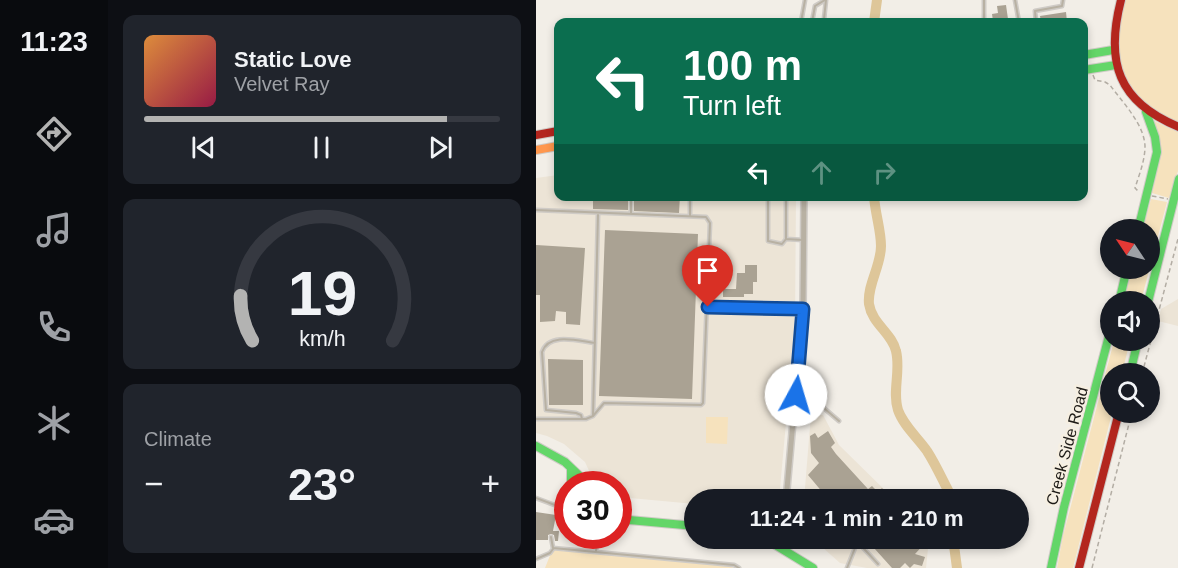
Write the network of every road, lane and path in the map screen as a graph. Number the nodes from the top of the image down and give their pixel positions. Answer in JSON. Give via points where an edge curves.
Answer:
{"nodes":[{"id":1,"x":805,"y":0,"type":"edge"},
{"id":2,"x":825,"y":0,"type":"edge"},
{"id":3,"x":984,"y":0,"type":"edge"},
{"id":4,"x":1015,"y":0,"type":"edge"},
{"id":5,"x":1063,"y":0,"type":"edge"},
{"id":6,"x":1121,"y":0,"type":"edge"},
{"id":7,"x":802,"y":18,"type":"edge"},
{"id":8,"x":813,"y":18,"type":"edge"},
{"id":9,"x":824,"y":18,"type":"edge"},
{"id":10,"x":984,"y":18,"type":"edge"},
{"id":11,"x":1018,"y":18,"type":"edge"},
{"id":12,"x":1035,"y":18,"type":"edge"},
{"id":13,"x":1113,"y":50,"type":"junction"},
{"id":14,"x":1088,"y":54,"type":"edge"},
{"id":15,"x":1116,"y":65,"type":"junction"},
{"id":16,"x":1088,"y":69,"type":"edge"},
{"id":17,"x":1145,"y":110,"type":"junction"},
{"id":18,"x":1178,"y":127,"type":"edge"},
{"id":19,"x":554,"y":132,"type":"edge"},
{"id":20,"x":536,"y":135,"type":"edge"},
{"id":21,"x":554,"y":147,"type":"edge"},
{"id":22,"x":536,"y":150,"type":"edge"},
{"id":23,"x":1178,"y":179,"type":"edge"},
{"id":24,"x":1147,"y":195,"type":"junction"},
{"id":25,"x":1174,"y":200,"type":"junction"},
{"id":26,"x":631,"y":201,"type":"edge"},
{"id":27,"x":690,"y":201,"type":"edge"},
{"id":28,"x":768,"y":201,"type":"edge"},
{"id":29,"x":786,"y":201,"type":"edge"},
{"id":30,"x":804,"y":201,"type":"edge"},
{"id":31,"x":536,"y":210,"type":"edge"},
{"id":32,"x":630,"y":213,"type":"junction"},
{"id":33,"x":598,"y":214,"type":"junction"},
{"id":34,"x":690,"y":216,"type":"junction"},
{"id":35,"x":1141,"y":219,"type":"edge"},
{"id":36,"x":1178,"y":235,"type":"edge"},
{"id":37,"x":786,"y":239,"type":"junction"},
{"id":38,"x":803,"y":240,"type":"junction"},
{"id":39,"x":1151,"y":291,"type":"edge"},
{"id":40,"x":708,"y":307,"type":"junction"},
{"id":41,"x":803,"y":309,"type":"junction"},
{"id":42,"x":595,"y":343,"type":"junction"},
{"id":43,"x":1105,"y":351,"type":"edge"},
{"id":44,"x":1145,"y":363,"type":"edge"},
{"id":45,"x":796,"y":395,"type":"junction"},
{"id":46,"x":593,"y":416,"type":"junction"},
{"id":47,"x":536,"y":419,"type":"edge"},
{"id":48,"x":582,"y":419,"type":"junction"},
{"id":49,"x":839,"y":421,"type":"dead end"},
{"id":50,"x":1117,"y":423,"type":"edge"},
{"id":51,"x":1129,"y":423,"type":"edge"},
{"id":52,"x":536,"y":446,"type":"edge"},
{"id":53,"x":571,"y":468,"type":"joint"},
{"id":54,"x":575,"y":471,"type":"edge"},
{"id":55,"x":787,"y":489,"type":"edge"},
{"id":56,"x":536,"y":498,"type":"edge"},
{"id":57,"x":554,"y":505,"type":"edge"},
{"id":58,"x":632,"y":520,"type":"edge"},
{"id":59,"x":684,"y":525,"type":"edge"},
{"id":60,"x":551,"y":537,"type":"dead end"},
{"id":61,"x":553,"y":548,"type":"junction"},
{"id":62,"x":596,"y":549,"type":"edge"},
{"id":63,"x":782,"y":549,"type":"edge"},
{"id":64,"x":855,"y":549,"type":"edge"},
{"id":65,"x":864,"y":549,"type":"edge"},
{"id":66,"x":595,"y":552,"type":"junction"},
{"id":67,"x":536,"y":559,"type":"edge"},
{"id":68,"x":878,"y":564,"type":"dead end"},
{"id":69,"x":1080,"y":567,"type":"edge"},
{"id":70,"x":738,"y":568,"type":"edge"},
{"id":71,"x":813,"y":568,"type":"edge"},
{"id":72,"x":847,"y":568,"type":"edge"},
{"id":73,"x":1051,"y":568,"type":"edge"},
{"id":74,"x":1092,"y":568,"type":"edge"}],
"edges":[{"from":1,"to":7,"type":"lane"},
{"from":2,"to":8,"type":"lane","via":[[816,4]]},
{"from":2,"to":9,"type":"lane"},
{"from":3,"to":10,"type":"lane"},
{"from":4,"to":11,"type":"lane"},
{"from":5,"to":12,"type":"lane","via":[[1060,7],[1037,9]]},
{"from":6,"to":13,"type":"main road","via":[[1115,17]]},
{"from":13,"to":14,"type":"main road"},
{"from":13,"to":15,"type":"main road"},
{"from":15,"to":16,"type":"main road"},
{"from":15,"to":17,"type":"main road","via":[[1128,90]]},
{"from":16,"to":24,"type":"path","via":[[1094,79],[1110,85],[1138,123],[1145,147],[1135,188]]},
{"from":17,"to":18,"type":"main road"},
{"from":17,"to":24,"type":"main road","via":[[1157,152]]},
{"from":19,"to":20,"type":"main road"},
{"from":21,"to":22,"type":"main road"},
{"from":23,"to":25,"type":"main road"},
{"from":24,"to":25,"type":"path"},
{"from":24,"to":35,"type":"main road"},
{"from":25,"to":39,"type":"main road"},
{"from":26,"to":32,"type":"lane"},
{"from":27,"to":34,"type":"lane"},
{"from":28,"to":37,"type":"lane","via":[[768,241],[782,244]]},
{"from":29,"to":37,"type":"lane"},
{"from":30,"to":38,"type":"street"},
{"from":31,"to":33,"type":"lane"},
{"from":32,"to":33,"type":"lane"},
{"from":32,"to":34,"type":"lane"},
{"from":33,"to":42,"type":"lane"},
{"from":34,"to":40,"type":"lane","via":[[706,217],[710,223]]},
{"from":36,"to":44,"type":"path"},
{"from":37,"to":38,"type":"lane"},
{"from":38,"to":41,"type":"street"},
{"from":40,"to":41,"type":"lane"},
{"from":40,"to":46,"type":"lane","via":[[703,404],[604,403]]},
{"from":41,"to":45,"type":"street"},
{"from":42,"to":46,"type":"lane"},
{"from":42,"to":48,"type":"lane","via":[[554,339],[542,352],[546,410],[576,412]]},
{"from":43,"to":73,"type":"main road","name":"Creek Side Road"},
{"from":45,"to":49,"type":"lane","via":[[811,397]]},
{"from":45,"to":55,"type":"street"},
{"from":46,"to":48,"type":"lane"},
{"from":47,"to":48,"type":"lane"},
{"from":50,"to":69,"type":"main road"},
{"from":51,"to":74,"type":"path"},
{"from":52,"to":53,"type":"main road","via":[[554,453]]},
{"from":53,"to":54,"type":"main road"},
{"from":56,"to":57,"type":"lane"},
{"from":58,"to":59,"type":"main road"},
{"from":60,"to":61,"type":"lane"},
{"from":61,"to":66,"type":"lane"},
{"from":61,"to":67,"type":"lane"},
{"from":62,"to":66,"type":"lane"},
{"from":63,"to":71,"type":"main road"},
{"from":64,"to":72,"type":"lane"},
{"from":65,"to":68,"type":"lane"},
{"from":66,"to":70,"type":"lane"}]}
